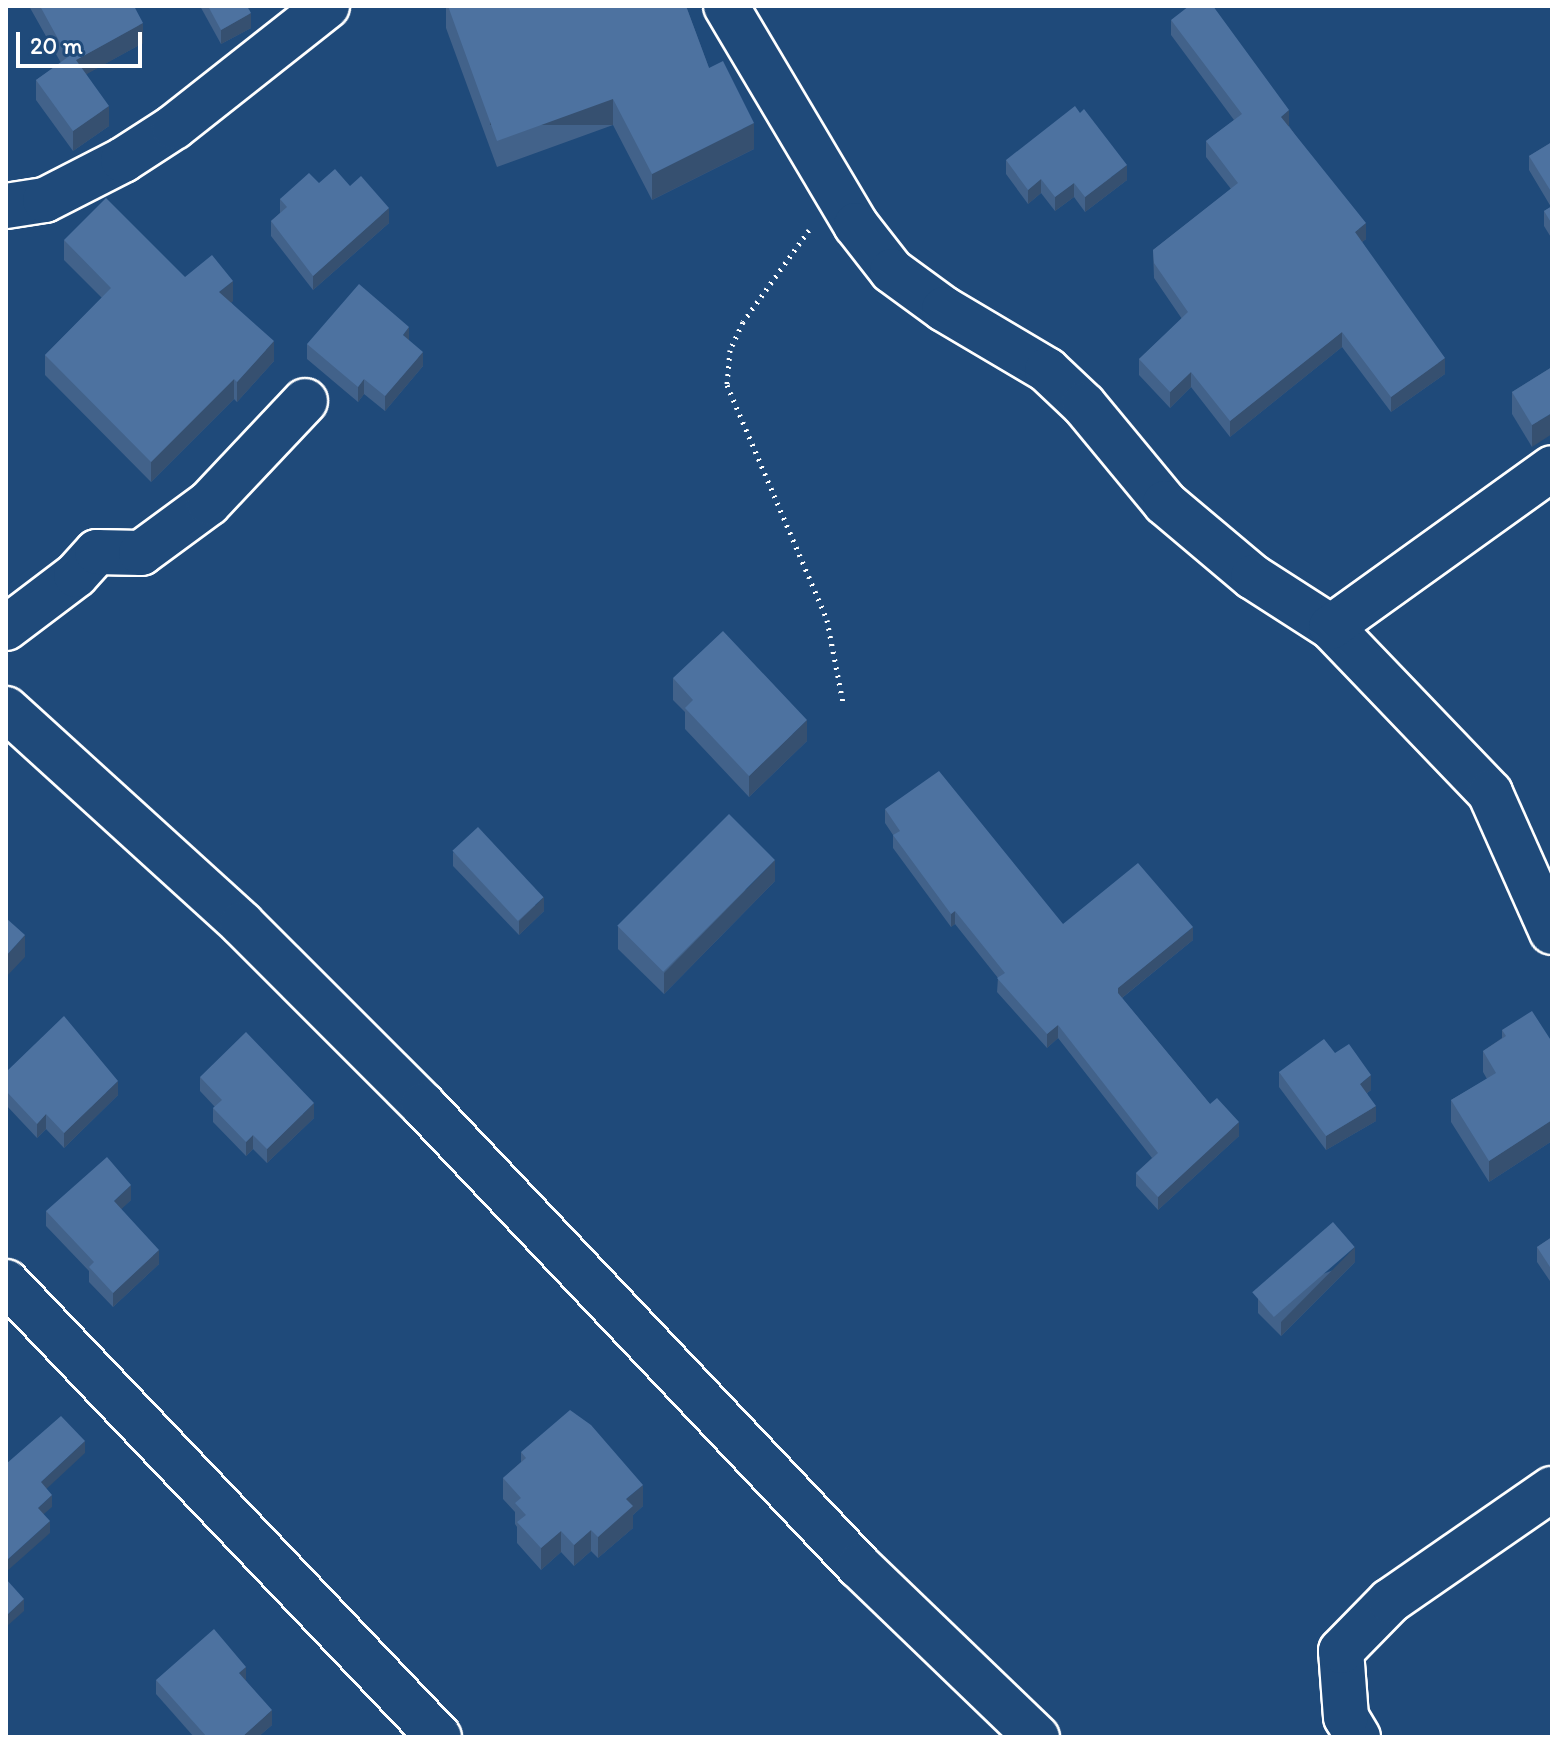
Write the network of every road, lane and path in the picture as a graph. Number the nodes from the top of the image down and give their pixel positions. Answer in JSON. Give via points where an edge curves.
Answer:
{"nodes":[{"id":1,"x":327,"y":6,"type":"edge"},
{"id":2,"x":726,"y":6,"type":"edge"},
{"id":3,"x":839,"y":193,"type":"junction"},
{"id":4,"x":6,"y":206,"type":"edge"},
{"id":5,"x":305,"y":401,"type":"dead end"},
{"id":6,"x":1552,"y":468,"type":"edge"},
{"id":7,"x":1331,"y":627,"type":"junction"},
{"id":8,"x":6,"y":628,"type":"edge"},
{"id":9,"x":843,"y":702,"type":"dead end"},
{"id":10,"x":6,"y":709,"type":"edge"},
{"id":11,"x":1552,"y":932,"type":"edge"},
{"id":12,"x":6,"y":1282,"type":"edge"},
{"id":13,"x":1552,"y":1489,"type":"edge"},
{"id":14,"x":439,"y":1737,"type":"edge"},
{"id":15,"x":1037,"y":1737,"type":"edge"},
{"id":16,"x":1358,"y":1737,"type":"edge"}],
"edges":[{"from":1,"to":4,"type":"street","via":[[174,127],[123,160],[45,200]]},
{"from":2,"to":3,"type":"street"},
{"from":3,"to":7,"type":"street","via":[[866,240],[898,277],[1047,370],[1084,405],[1165,503],[1253,577]]},
{"from":3,"to":9,"type":"path","via":[[743,322],[730,350],[727,385],[827,620]]},
{"from":5,"to":8,"type":"street","via":[[209,503],[141,553],[97,552],[76,575]]},
{"from":6,"to":7,"type":"street"},
{"from":7,"to":11,"type":"street","via":[[1490,793]]},
{"from":10,"to":15,"type":"street","via":[[242,924],[423,1105],[859,1566]]},
{"from":12,"to":14,"type":"street"},
{"from":13,"to":16,"type":"street","via":[[1390,1601],[1341,1651],[1346,1717]]}]}
